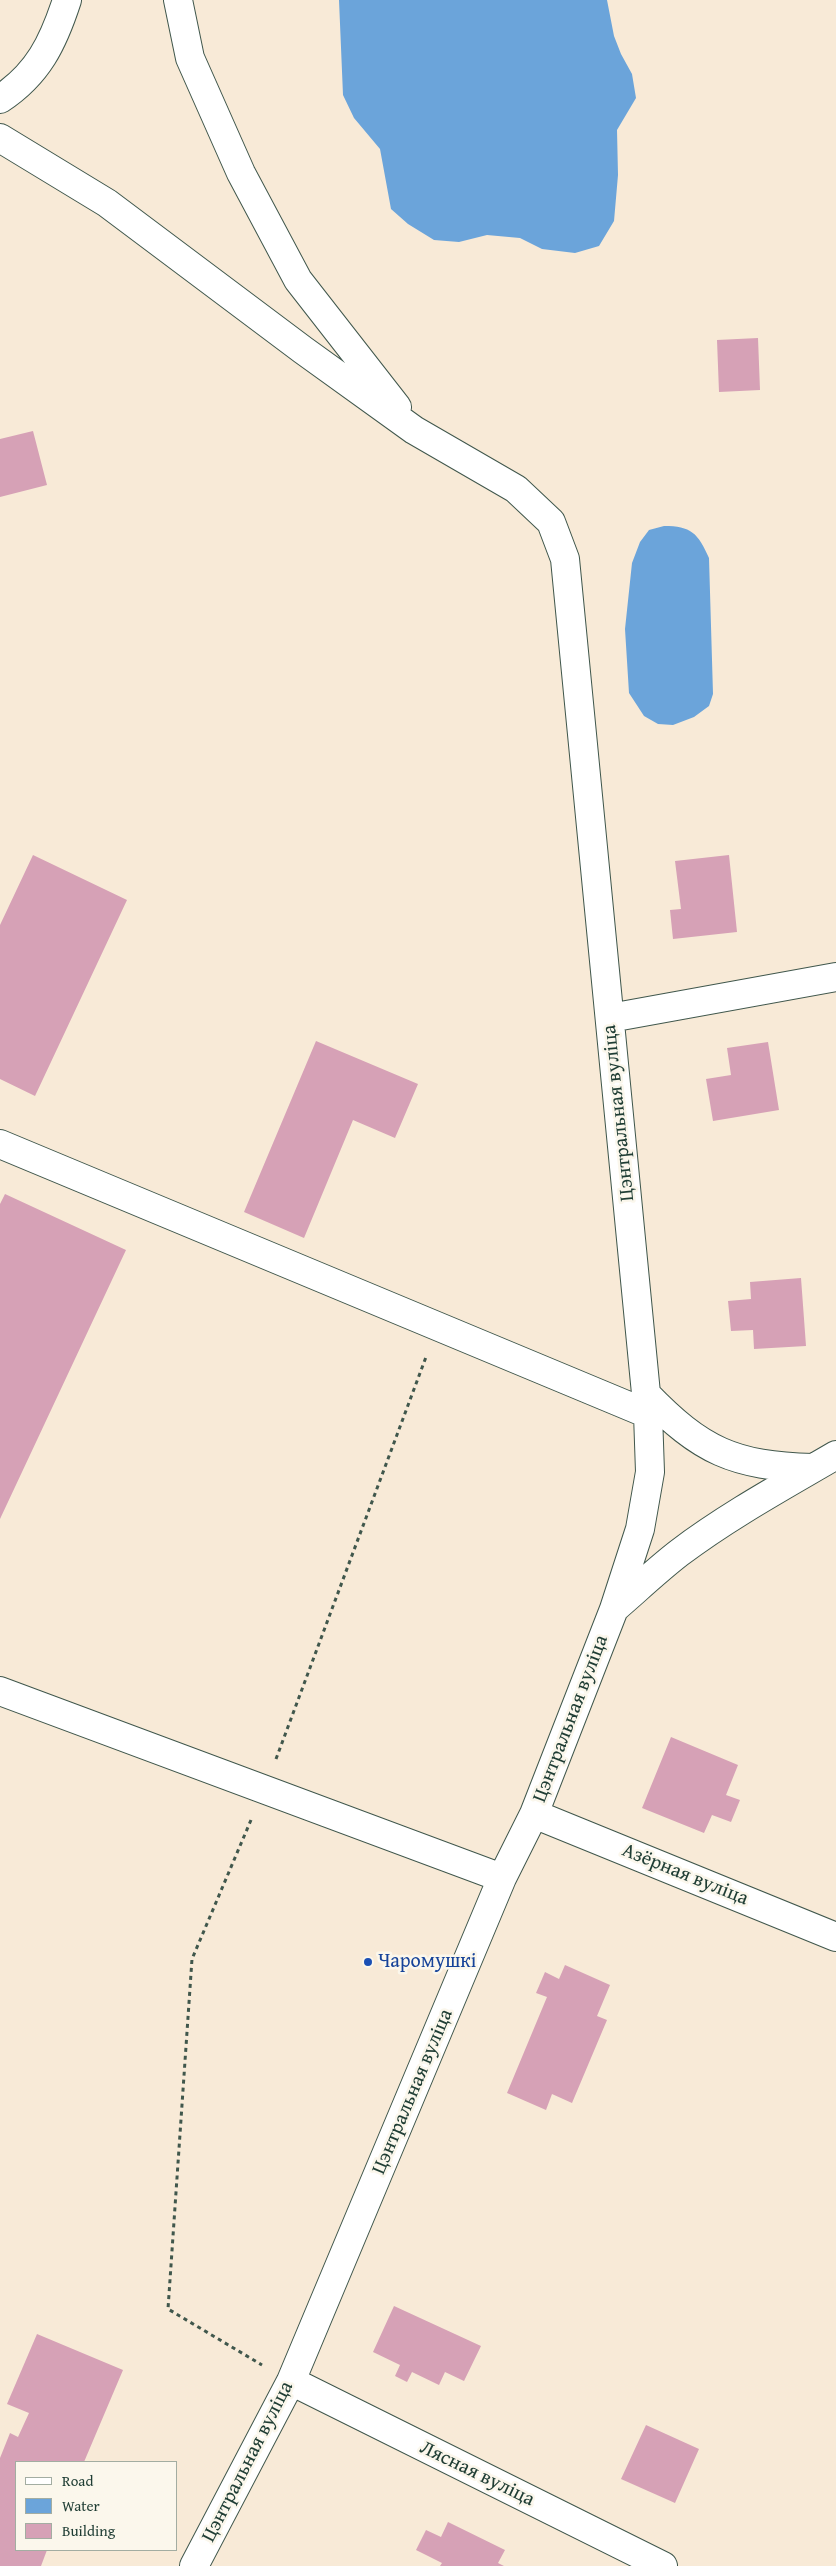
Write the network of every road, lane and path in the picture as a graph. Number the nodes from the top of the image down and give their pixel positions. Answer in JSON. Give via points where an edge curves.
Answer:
{"nodes":[{"id":1,"x":67,"y":0,"type":"edge"},
{"id":2,"x":178,"y":0,"type":"edge"},
{"id":3,"x":0,"y":99,"type":"edge"},
{"id":4,"x":0,"y":138,"type":"edge"},
{"id":5,"x":414,"y":430,"type":"junction"},
{"id":6,"x":836,"y":977,"type":"edge"},
{"id":7,"x":610,"y":1018,"type":"junction"},
{"id":8,"x":0,"y":1144,"type":"edge"},
{"id":9,"x":437,"y":1326,"type":"junction"},
{"id":10,"x":647,"y":1404,"type":"junction"},
{"id":11,"x":824,"y":1462,"type":"edge"},
{"id":12,"x":614,"y":1610,"type":"junction"},
{"id":13,"x":0,"y":1691,"type":"edge"},
{"id":14,"x":265,"y":1788,"type":"junction"},
{"id":15,"x":534,"y":1814,"type":"junction"},
{"id":16,"x":502,"y":1878,"type":"junction"},
{"id":17,"x":836,"y":1937,"type":"edge"},
{"id":18,"x":291,"y":2381,"type":"junction"},
{"id":19,"x":194,"y":2566,"type":"edge"},
{"id":20,"x":663,"y":2566,"type":"edge"}],
"edges":[{"from":1,"to":3,"type":"street","via":[[44,55],[20,86]]},
{"from":2,"to":5,"type":"street","via":[[190,58],[241,173],[298,280]]},
{"from":4,"to":5,"type":"street","name":"Цэнтральная вуліца","via":[[107,203]]},
{"from":5,"to":7,"type":"street","name":"Цэнтральная вуліца","via":[[516,488],[551,522],[565,559]]},
{"from":6,"to":7,"type":"street"},
{"from":7,"to":10,"type":"street","name":"Цэнтральная вуліца"},
{"from":8,"to":9,"type":"street"},
{"from":9,"to":10,"type":"street"},
{"from":9,"to":14,"type":"path"},
{"from":10,"to":11,"type":"street","via":[[711,1448],[760,1465]]},
{"from":10,"to":12,"type":"street","name":"Цэнтральная вуліца","via":[[650,1472],[646,1508]]},
{"from":11,"to":12,"type":"street","name":"Цэнтральная вуліца","via":[[703,1535]]},
{"from":12,"to":15,"type":"street","name":"Цэнтральная вуліца"},
{"from":13,"to":14,"type":"street"},
{"from":14,"to":16,"type":"street"},
{"from":14,"to":18,"type":"path","via":[[192,1959],[168,2309]]},
{"from":15,"to":16,"type":"street","name":"Цэнтральная вуліца"},
{"from":15,"to":17,"type":"street","name":"Азёрная вуліца"},
{"from":16,"to":18,"type":"street","name":"Цэнтральная вуліца"},
{"from":18,"to":19,"type":"street","name":"Цэнтральная вуліца"},
{"from":18,"to":20,"type":"street","name":"Лясная вуліца"}]}
